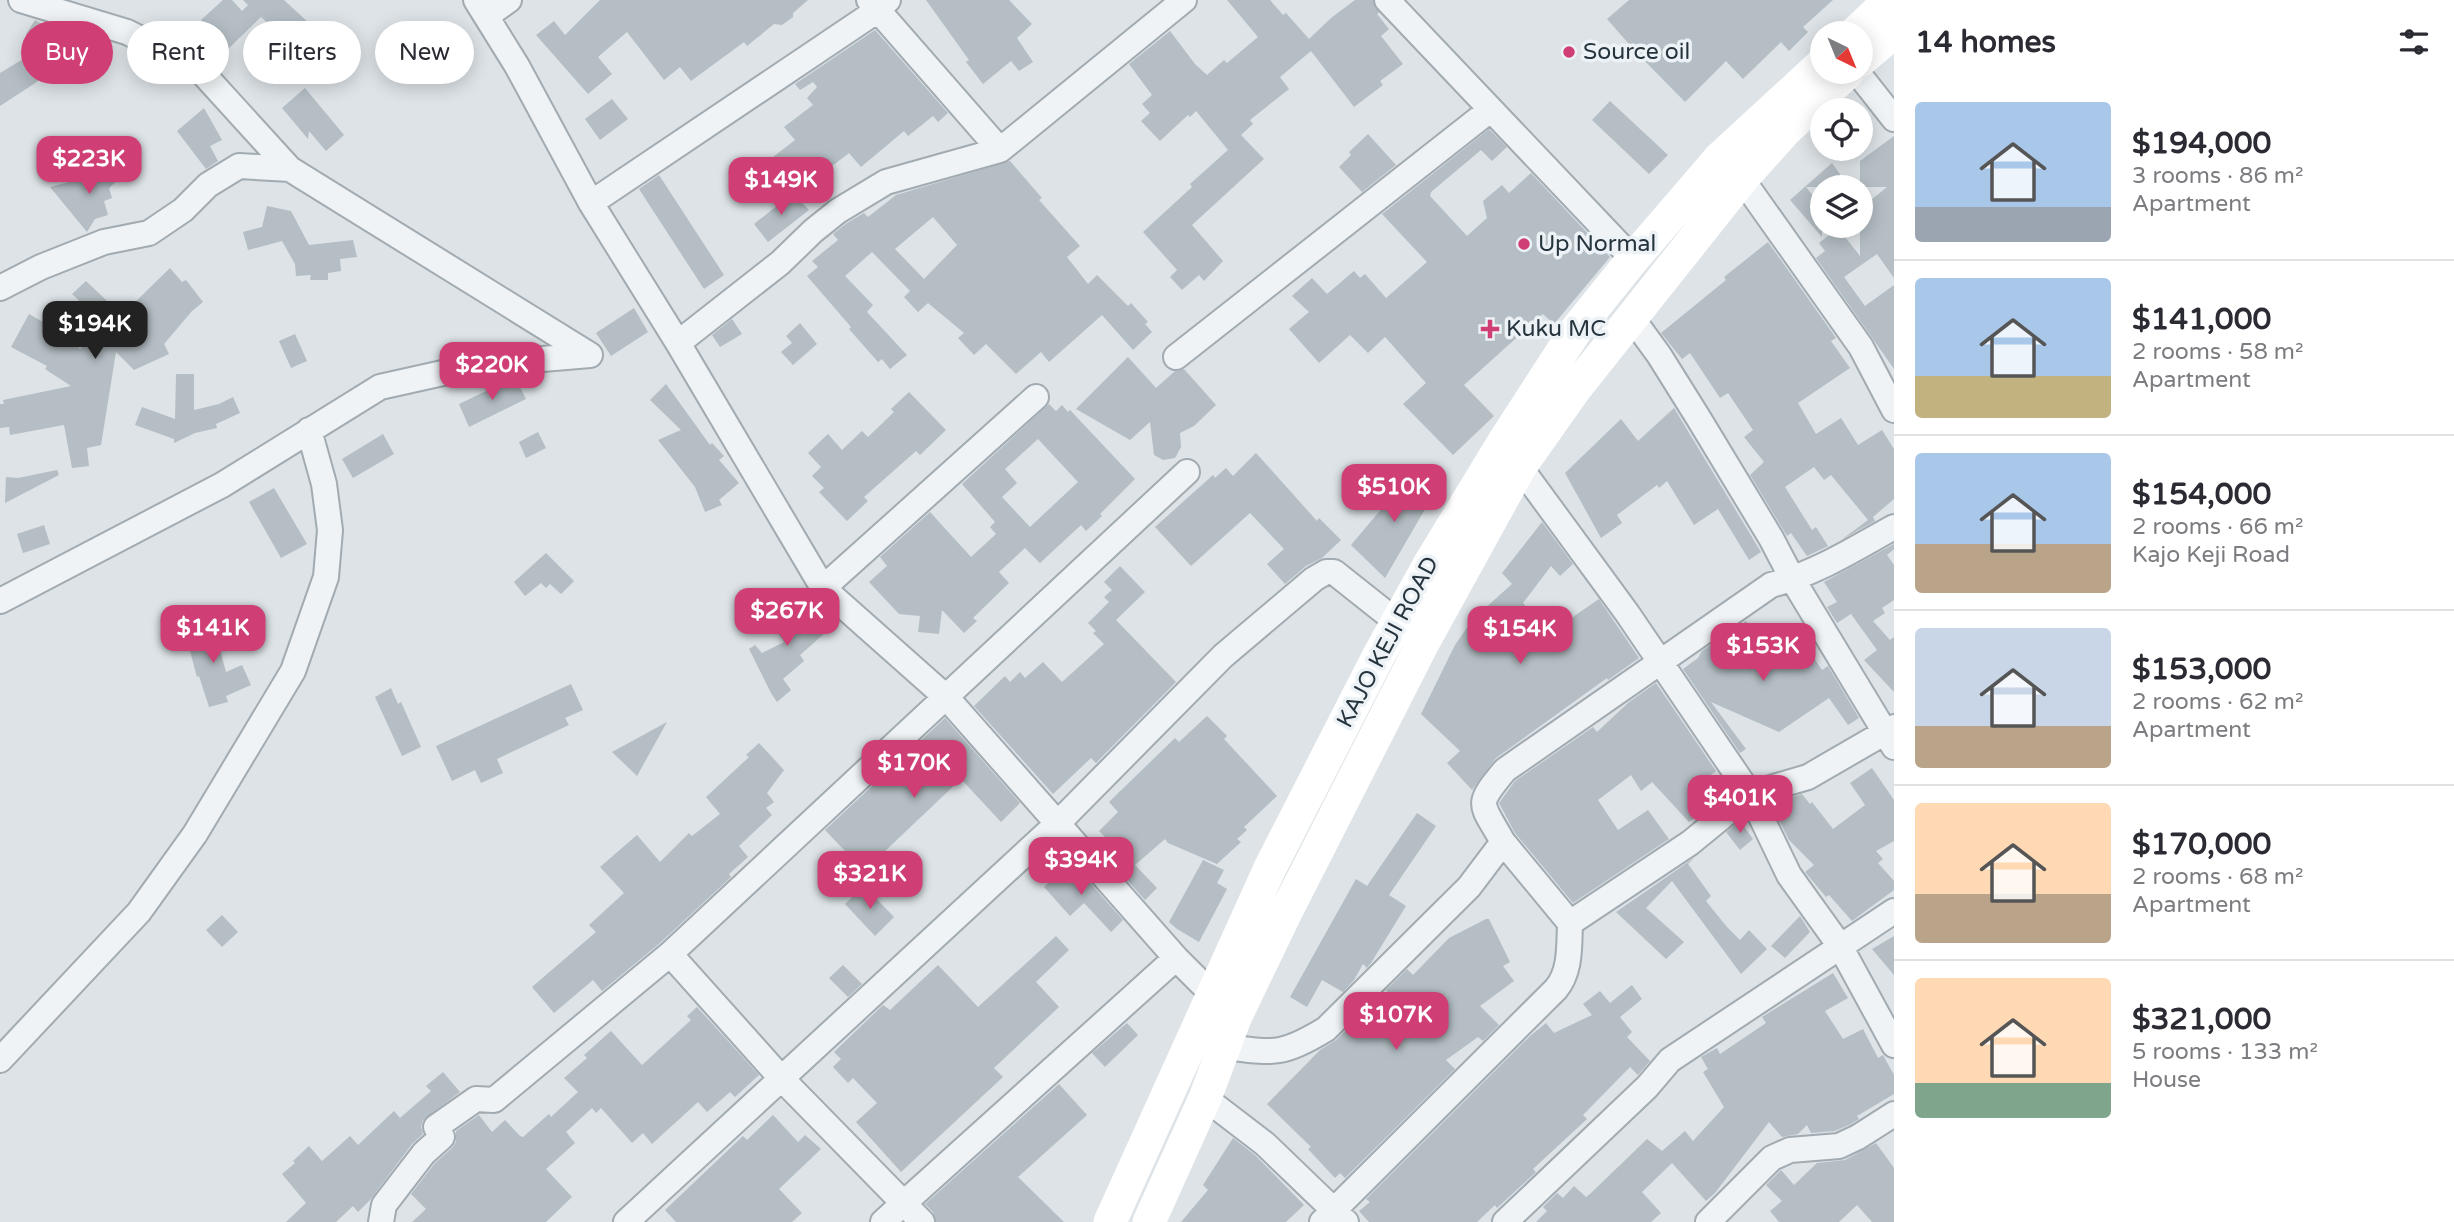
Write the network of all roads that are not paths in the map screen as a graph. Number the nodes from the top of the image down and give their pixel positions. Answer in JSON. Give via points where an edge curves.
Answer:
{"nodes":[{"id":1,"x":21,"y":0,"type":"edge"},
{"id":2,"x":509,"y":0,"type":"edge"},
{"id":3,"x":1184,"y":0,"type":"edge"},
{"id":4,"x":1387,"y":0,"type":"edge"},
{"id":5,"x":1891,"y":0,"type":"edge"},
{"id":6,"x":879,"y":3,"type":"edge"},
{"id":7,"x":482,"y":8,"type":"edge"},
{"id":8,"x":1868,"y":21,"type":"edge"},
{"id":9,"x":1894,"y":32,"type":"edge"},
{"id":10,"x":1873,"y":50,"type":"edge"},
{"id":11,"x":1810,"y":75,"type":"edge"},
{"id":12,"x":1835,"y":84,"type":"edge"},
{"id":13,"x":1866,"y":84,"type":"edge"},
{"id":14,"x":1490,"y":110,"type":"junction"},
{"id":15,"x":1894,"y":119,"type":"edge"},
{"id":16,"x":1000,"y":150,"type":"junction"},
{"id":17,"x":290,"y":169,"type":"junction"},
{"id":18,"x":1742,"y":179,"type":"junction"},
{"id":19,"x":591,"y":203,"type":"junction"},
{"id":20,"x":1633,"y":259,"type":"junction"},
{"id":21,"x":0,"y":288,"type":"edge"},
{"id":22,"x":1632,"y":318,"type":"junction"},
{"id":23,"x":678,"y":344,"type":"junction"},
{"id":24,"x":1176,"y":357,"type":"dead end"},
{"id":25,"x":1036,"y":397,"type":"dead end"},
{"id":26,"x":1894,"y":410,"type":"edge"},
{"id":27,"x":309,"y":430,"type":"junction"},
{"id":28,"x":1520,"y":467,"type":"junction"},
{"id":29,"x":1187,"y":472,"type":"dead end"},
{"id":30,"x":1894,"y":527,"type":"edge"},
{"id":31,"x":1430,"y":563,"type":"junction"},
{"id":32,"x":1793,"y":579,"type":"junction"},
{"id":33,"x":1456,"y":584,"type":"junction"},
{"id":34,"x":823,"y":588,"type":"junction"},
{"id":35,"x":0,"y":601,"type":"edge"},
{"id":36,"x":1397,"y":622,"type":"junction"},
{"id":37,"x":1661,"y":662,"type":"junction"},
{"id":38,"x":947,"y":698,"type":"junction"},
{"id":39,"x":1891,"y":735,"type":"edge"},
{"id":40,"x":1750,"y":794,"type":"junction"},
{"id":41,"x":1057,"y":824,"type":"junction"},
{"id":42,"x":1503,"y":842,"type":"junction"},
{"id":43,"x":1894,"y":911,"type":"edge"},
{"id":44,"x":1570,"y":923,"type":"junction"},
{"id":45,"x":1840,"y":946,"type":"junction"},
{"id":46,"x":670,"y":954,"type":"junction"},
{"id":47,"x":1176,"y":958,"type":"junction"},
{"id":48,"x":1213,"y":995,"type":"junction"},
{"id":49,"x":1894,"y":1045,"type":"edge"},
{"id":50,"x":1225,"y":1046,"type":"junction"},
{"id":51,"x":0,"y":1060,"type":"edge"},
{"id":52,"x":781,"y":1078,"type":"junction"},
{"id":53,"x":1205,"y":1098,"type":"junction"},
{"id":54,"x":1894,"y":1114,"type":"edge"},
{"id":55,"x":914,"y":1213,"type":"edge"},
{"id":56,"x":1334,"y":1218,"type":"edge"},
{"id":57,"x":381,"y":1222,"type":"edge"},
{"id":58,"x":626,"y":1222,"type":"edge"},
{"id":59,"x":883,"y":1222,"type":"edge"},
{"id":60,"x":1110,"y":1222,"type":"edge"},
{"id":61,"x":1149,"y":1222,"type":"edge"},
{"id":62,"x":1505,"y":1222,"type":"edge"},
{"id":63,"x":1708,"y":1222,"type":"edge"}],
"edges":[{"from":1,"to":17,"type":"street","via":[[127,32],[198,68]]},
{"from":2,"to":7,"type":"street"},
{"from":3,"to":16,"type":"street"},
{"from":4,"to":14,"type":"street"},
{"from":5,"to":8,"type":"main road"},
{"from":6,"to":16,"type":"street"},
{"from":6,"to":19,"type":"street"},
{"from":7,"to":19,"type":"street"},
{"from":9,"to":10,"type":"main road"},
{"from":11,"to":20,"type":"main road","name":"KAJO KEJI ROAD","via":[[1718,159]]},
{"from":12,"to":18,"type":"main road","name":"KAJO KEJI ROAD"},
{"from":13,"to":15,"type":"street"},
{"from":14,"to":20,"type":"street"},
{"from":14,"to":24,"type":"street"},
{"from":16,"to":23,"type":"street","via":[[886,183],[850,204]]},
{"from":17,"to":21,"type":"street","via":[[239,166],[149,233],[104,242]]},
{"from":17,"to":27,"type":"street","via":[[590,355],[483,364],[380,387]]},
{"from":18,"to":22,"type":"main road","name":"KAJO KEJI ROAD"},
{"from":18,"to":26,"type":"street","via":[[1861,347]]},
{"from":19,"to":23,"type":"street"},
{"from":20,"to":31,"type":"main road","name":"KAJO KEJI ROAD","via":[[1576,330]]},
{"from":22,"to":28,"type":"main road","name":"KAJO KEJI ROAD"},
{"from":22,"to":32,"type":"street","via":[[1699,419]]},
{"from":23,"to":34,"type":"street"},
{"from":25,"to":34,"type":"street"},
{"from":27,"to":35,"type":"street","via":[[222,485]]},
{"from":27,"to":51,"type":"street","via":[[324,484],[330,530],[326,578],[293,671],[195,834],[139,912]]},
{"from":28,"to":33,"type":"main road","name":"KAJO KEJI ROAD"},
{"from":28,"to":37,"type":"street"},
{"from":29,"to":38,"type":"street"},
{"from":30,"to":32,"type":"street"},
{"from":31,"to":33,"type":"street"},
{"from":31,"to":36,"type":"main road","name":"KAJO KEJI ROAD"},
{"from":32,"to":37,"type":"street","via":[[1771,585]]},
{"from":32,"to":39,"type":"street"},
{"from":33,"to":50,"type":"main road","name":"KAJO KEJI ROAD","via":[[1338,808]]},
{"from":34,"to":38,"type":"street"},
{"from":36,"to":41,"type":"street","via":[[1334,572],[1314,579],[1223,656]]},
{"from":36,"to":48,"type":"main road","name":"KAJO KEJI ROAD","via":[[1270,868]]},
{"from":37,"to":40,"type":"street"},
{"from":37,"to":42,"type":"street","via":[[1505,769],[1484,796],[1483,808]]},
{"from":38,"to":41,"type":"street"},
{"from":38,"to":46,"type":"street"},
{"from":39,"to":40,"type":"street","via":[[1808,777]]},
{"from":40,"to":44,"type":"street","via":[[1690,843]]},
{"from":40,"to":45,"type":"street","via":[[1789,875]]},
{"from":41,"to":47,"type":"street"},
{"from":41,"to":52,"type":"street"},
{"from":42,"to":44,"type":"street"},
{"from":42,"to":50,"type":"street","via":[[1469,887],[1326,1030],[1300,1045],[1271,1053]]},
{"from":43,"to":45,"type":"street"},
{"from":44,"to":56,"type":"street","via":[[1562,982]]},
{"from":45,"to":49,"type":"street"},
{"from":45,"to":62,"type":"street","via":[[1670,1060]]},
{"from":46,"to":52,"type":"street"},
{"from":46,"to":57,"type":"street","via":[[494,1100],[476,1099],[436,1127],[442,1137],[384,1205]]},
{"from":47,"to":48,"type":"street"},
{"from":47,"to":55,"type":"street"},
{"from":48,"to":60,"type":"main road","name":"KAJO KEJI ROAD"},
{"from":50,"to":53,"type":"main road","name":"KAJO KEJI ROAD"},
{"from":52,"to":55,"type":"street"},
{"from":52,"to":58,"type":"street"},
{"from":53,"to":56,"type":"street","via":[[1265,1144]]},
{"from":53,"to":61,"type":"main road","name":"KAJO KEJI ROAD"},
{"from":54,"to":63,"type":"street","via":[[1839,1146],[1790,1150],[1772,1158]]},
{"from":55,"to":59,"type":"street"}]}
